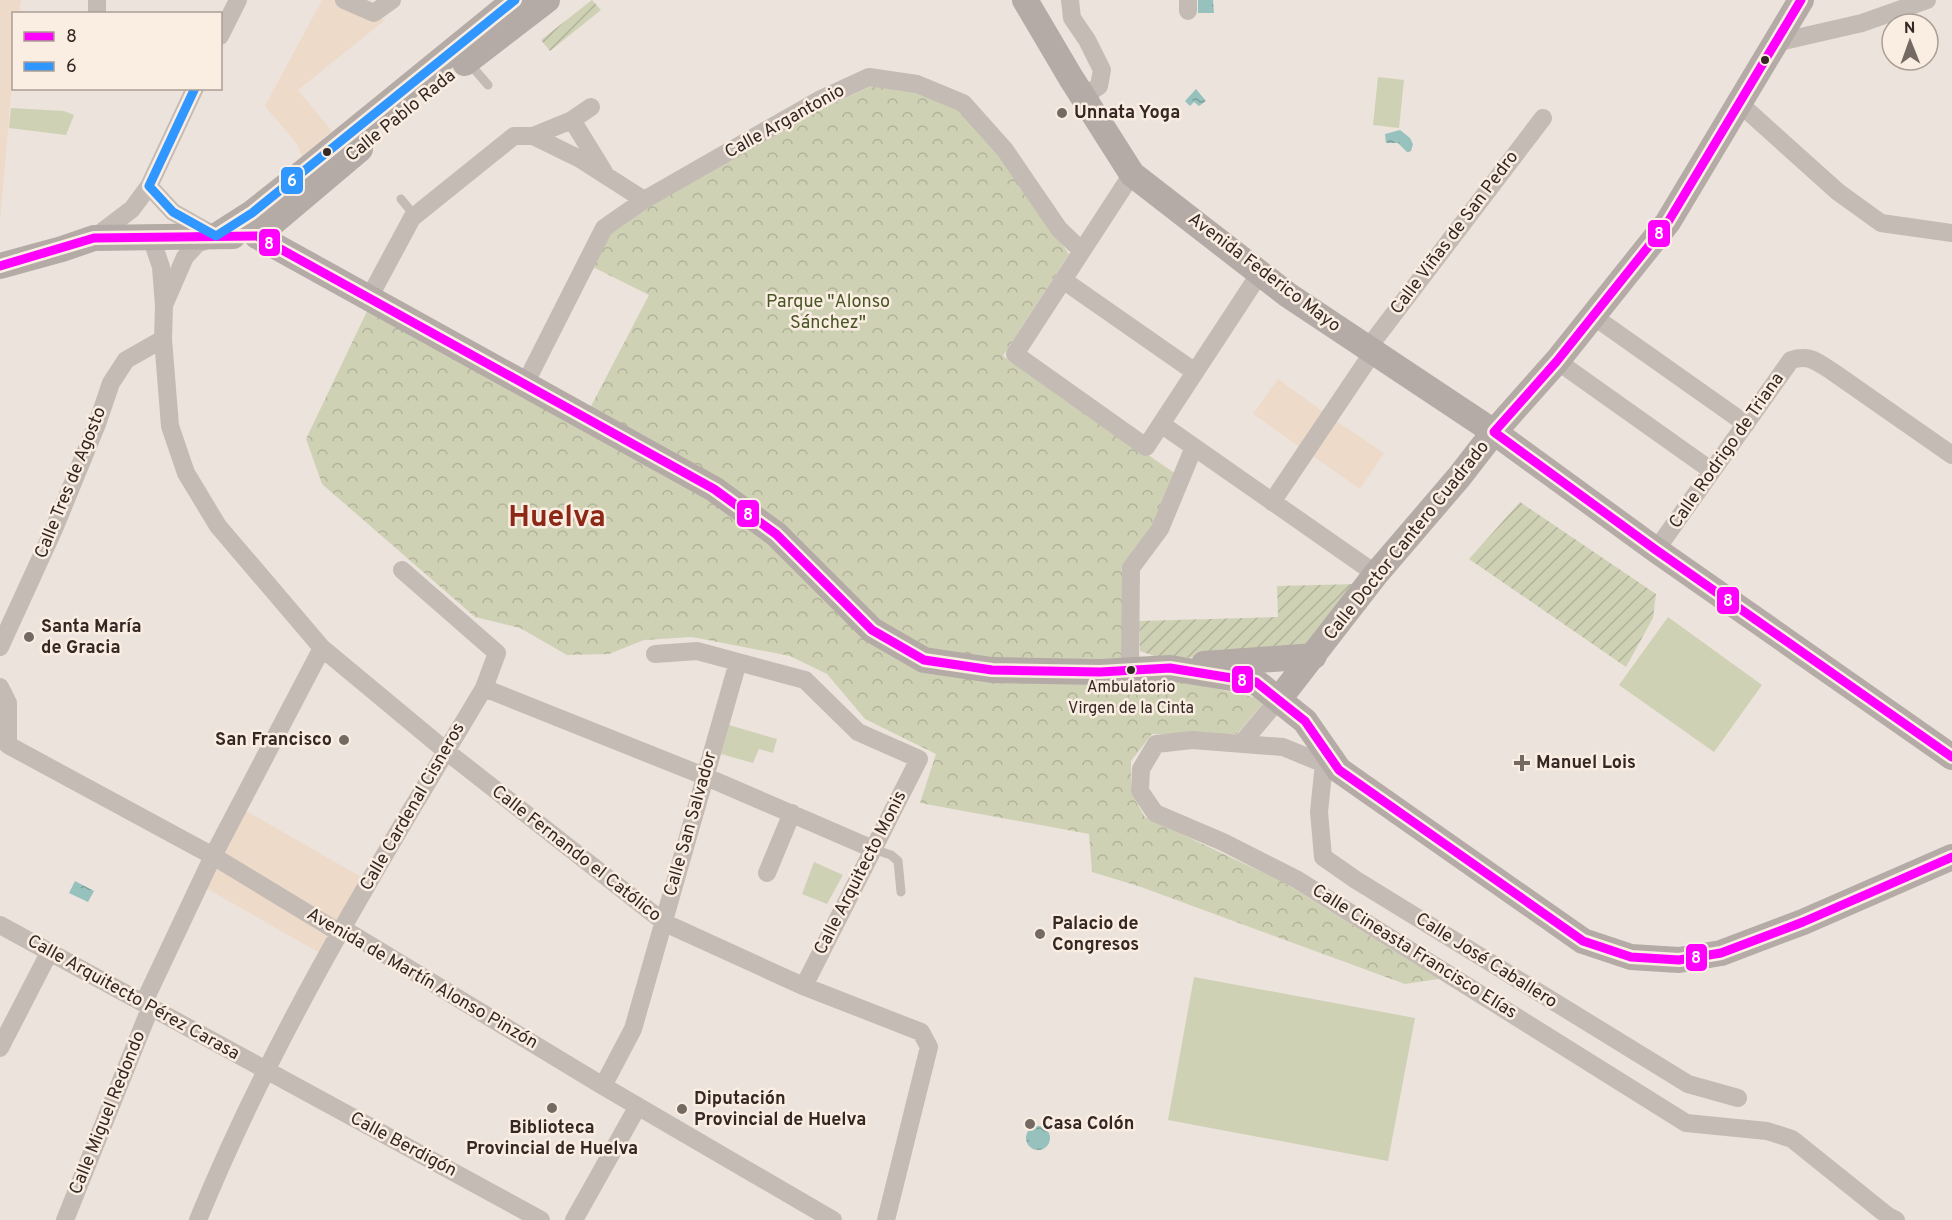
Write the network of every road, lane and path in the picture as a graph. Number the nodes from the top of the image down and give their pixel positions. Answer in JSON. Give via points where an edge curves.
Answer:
{"nodes":[{"id":1,"x":238,"y":0,"type":"edge"},
{"id":2,"x":344,"y":0,"type":"edge"},
{"id":3,"x":392,"y":0,"type":"edge"},
{"id":4,"x":515,"y":0,"type":"edge"},
{"id":5,"x":547,"y":0,"type":"edge"},
{"id":6,"x":1025,"y":0,"type":"edge"},
{"id":7,"x":1070,"y":0,"type":"edge"},
{"id":8,"x":1801,"y":0,"type":"edge"},
{"id":9,"x":1927,"y":0,"type":"edge"},
{"id":10,"x":222,"y":32,"type":"edge"},
{"id":11,"x":1775,"y":43,"type":"junction"},
{"id":12,"x":462,"y":54,"type":"junction"},
{"id":13,"x":488,"y":86,"type":"dead end"},
{"id":14,"x":1077,"y":87,"type":"junction"},
{"id":15,"x":194,"y":90,"type":"edge"},
{"id":16,"x":1739,"y":103,"type":"junction"},
{"id":17,"x":591,"y":107,"type":"dead end"},
{"id":18,"x":1543,"y":118,"type":"dead end"},
{"id":19,"x":572,"y":120,"type":"junction"},
{"id":20,"x":533,"y":136,"type":"junction"},
{"id":21,"x":1132,"y":174,"type":"junction"},
{"id":22,"x":606,"y":176,"type":"junction"},
{"id":23,"x":149,"y":186,"type":"junction"},
{"id":24,"x":402,"y":198,"type":"dead end"},
{"id":25,"x":644,"y":200,"type":"junction"},
{"id":26,"x":416,"y":216,"type":"junction"},
{"id":27,"x":254,"y":224,"type":"junction"},
{"id":28,"x":1952,"y":233,"type":"edge"},
{"id":29,"x":216,"y":236,"type":"junction"},
{"id":30,"x":151,"y":237,"type":"junction"},
{"id":31,"x":94,"y":238,"type":"junction"},
{"id":32,"x":1082,"y":251,"type":"junction"},
{"id":33,"x":0,"y":266,"type":"edge"},
{"id":34,"x":1260,"y":273,"type":"junction"},
{"id":35,"x":1063,"y":280,"type":"junction"},
{"id":36,"x":369,"y":298,"type":"junction"},
{"id":37,"x":164,"y":306,"type":"junction"},
{"id":38,"x":1593,"y":316,"type":"junction"},
{"id":39,"x":163,"y":339,"type":"junction"},
{"id":40,"x":1370,"y":350,"type":"junction"},
{"id":41,"x":1557,"y":361,"type":"junction"},
{"id":42,"x":1195,"y":372,"type":"junction"},
{"id":43,"x":525,"y":384,"type":"junction"},
{"id":44,"x":1161,"y":424,"type":"junction"},
{"id":45,"x":1746,"y":424,"type":"junction"},
{"id":46,"x":1494,"y":432,"type":"junction"},
{"id":47,"x":1194,"y":447,"type":"junction"},
{"id":48,"x":1952,"y":455,"type":"edge"},
{"id":49,"x":1712,"y":471,"type":"junction"},
{"id":50,"x":1272,"y":502,"type":"junction"},
{"id":51,"x":1656,"y":550,"type":"junction"},
{"id":52,"x":402,"y":570,"type":"dead end"},
{"id":53,"x":1376,"y":574,"type":"junction"},
{"id":54,"x":0,"y":646,"type":"edge"},
{"id":55,"x":322,"y":648,"type":"junction"},
{"id":56,"x":655,"y":654,"type":"dead end"},
{"id":57,"x":1314,"y":656,"type":"junction"},
{"id":58,"x":738,"y":662,"type":"junction"},
{"id":59,"x":1170,"y":668,"type":"junction"},
{"id":60,"x":1130,"y":670,"type":"junction"},
{"id":61,"x":0,"y":687,"type":"edge"},
{"id":62,"x":484,"y":688,"type":"junction"},
{"id":63,"x":1279,"y":699,"type":"junction"},
{"id":64,"x":1241,"y":744,"type":"junction"},
{"id":65,"x":1948,"y":747,"type":"edge"},
{"id":66,"x":4,"y":748,"type":"edge"},
{"id":67,"x":446,"y":751,"type":"junction"},
{"id":68,"x":1332,"y":767,"type":"junction"},
{"id":69,"x":704,"y":776,"type":"junction"},
{"id":70,"x":792,"y":813,"type":"junction"},
{"id":71,"x":873,"y":849,"type":"junction"},
{"id":72,"x":213,"y":856,"type":"junction"},
{"id":73,"x":1952,"y":857,"type":"edge"},
{"id":74,"x":767,"y":873,"type":"dead end"},
{"id":75,"x":901,"y":892,"type":"dead end"},
{"id":76,"x":665,"y":923,"type":"junction"},
{"id":77,"x":0,"y":925,"type":"edge"},
{"id":78,"x":340,"y":933,"type":"junction"},
{"id":79,"x":50,"y":951,"type":"junction"},
{"id":80,"x":803,"y":986,"type":"junction"},
{"id":81,"x":147,"y":1004,"type":"junction"},
{"id":82,"x":0,"y":1048,"type":"edge"},
{"id":83,"x":266,"y":1071,"type":"junction"},
{"id":84,"x":603,"y":1086,"type":"junction"},
{"id":85,"x":1738,"y":1098,"type":"dead end"},
{"id":86,"x":638,"y":1106,"type":"junction"},
{"id":87,"x":65,"y":1220,"type":"edge"},
{"id":88,"x":198,"y":1220,"type":"edge"},
{"id":89,"x":541,"y":1220,"type":"edge"},
{"id":90,"x":574,"y":1220,"type":"edge"},
{"id":91,"x":833,"y":1220,"type":"edge"},
{"id":92,"x":886,"y":1220,"type":"edge"},
{"id":93,"x":1896,"y":1220,"type":"edge"}],
"edges":[{"from":1,"to":10,"type":"street"},
{"from":2,"to":3,"type":"street","via":[[374,13]]},
{"from":4,"to":12,"type":"street","name":"Calle Pablo Rada"},
{"from":5,"to":12,"type":"street","name":"Calle Pablo Rada"},
{"from":6,"to":14,"type":"street","name":"Avenida Federico Mayo"},
{"from":7,"to":14,"type":"street","via":[[1072,18],[1102,70],[1099,86]]},
{"from":8,"to":11,"type":"street","name":"Calle Doctor Cantero Cuadrado"},
{"from":9,"to":11,"type":"street","via":[[1862,22]]},
{"from":11,"to":16,"type":"street","name":"Calle Doctor Cantero Cuadrado"},
{"from":12,"to":13,"type":"lane"},
{"from":12,"to":27,"type":"street","name":"Calle Pablo Rada"},
{"from":14,"to":21,"type":"street","name":"Avenida Federico Mayo"},
{"from":15,"to":23,"type":"street"},
{"from":16,"to":28,"type":"street","via":[[1838,192],[1881,223]]},
{"from":16,"to":38,"type":"street","name":"Calle Doctor Cantero Cuadrado","via":[[1668,222]]},
{"from":17,"to":19,"type":"street"},
{"from":18,"to":40,"type":"street","name":"Calle Viñas de San Pedro"},
{"from":19,"to":20,"type":"street"},
{"from":19,"to":22,"type":"street"},
{"from":20,"to":22,"type":"street"},
{"from":20,"to":26,"type":"street","via":[[514,136]]},
{"from":21,"to":32,"type":"street"},
{"from":21,"to":34,"type":"street","name":"Avenida Federico Mayo"},
{"from":22,"to":25,"type":"street"},
{"from":23,"to":29,"type":"street","via":[[173,212]]},
{"from":23,"to":31,"type":"street","via":[[132,209]]},
{"from":24,"to":26,"type":"lane"},
{"from":25,"to":32,"type":"street","name":"Calle Argantonio","via":[[819,100],[869,77],[917,84],[963,103],[1005,150],[1059,230]]},
{"from":25,"to":43,"type":"street","name":"Calle Argantonio","via":[[604,228]]},
{"from":26,"to":36,"type":"street"},
{"from":27,"to":29,"type":"street"},
{"from":27,"to":36,"type":"street"},
{"from":29,"to":30,"type":"street"},
{"from":29,"to":37,"type":"street","via":[[197,244],[185,258]]},
{"from":30,"to":31,"type":"street"},
{"from":30,"to":37,"type":"street","via":[[160,267]]},
{"from":31,"to":33,"type":"street"},
{"from":32,"to":35,"type":"street"},
{"from":34,"to":40,"type":"street","name":"Avenida Federico Mayo"},
{"from":34,"to":42,"type":"street"},
{"from":35,"to":42,"type":"street"},
{"from":35,"to":44,"type":"street","via":[[1015,354],[1146,447]]},
{"from":36,"to":43,"type":"street"},
{"from":37,"to":39,"type":"street","name":"Calle Fernando el Católico"},
{"from":38,"to":41,"type":"street","name":"Calle Doctor Cantero Cuadrado"},
{"from":38,"to":45,"type":"street"},
{"from":39,"to":54,"type":"street","name":"Calle Tres de Agosto","via":[[126,360],[111,383],[54,529]]},
{"from":39,"to":55,"type":"street","name":"Calle Fernando el Católico","via":[[170,426],[186,473],[218,526]]},
{"from":40,"to":46,"type":"street","name":"Avenida Federico Mayo"},
{"from":40,"to":50,"type":"street","name":"Calle Viñas de San Pedro"},
{"from":41,"to":46,"type":"street","name":"Calle Doctor Cantero Cuadrado"},
{"from":41,"to":49,"type":"street"},
{"from":42,"to":44,"type":"street"},
{"from":43,"to":60,"type":"street","via":[[714,489],[776,534],[872,630],[924,660],[992,670]]},
{"from":44,"to":47,"type":"street"},
{"from":45,"to":48,"type":"street","name":"Calle Rodrigo de Triana","via":[[1791,360],[1802,356],[1833,372]]},
{"from":45,"to":49,"type":"street","name":"Calle Rodrigo de Triana"},
{"from":46,"to":51,"type":"street","name":"Avenida Federico Mayo"},
{"from":46,"to":53,"type":"street","name":"Calle Doctor Cantero Cuadrado"},
{"from":47,"to":50,"type":"street"},
{"from":47,"to":60,"type":"street","via":[[1160,530],[1131,568]]},
{"from":49,"to":51,"type":"street","name":"Calle Rodrigo de Triana"},
{"from":50,"to":53,"type":"street"},
{"from":51,"to":65,"type":"street","name":"Avenida Federico Mayo"},
{"from":52,"to":62,"type":"street","name":"Calle Cardenal Cisneros","via":[[497,653]]},
{"from":53,"to":57,"type":"street","name":"Calle Doctor Cantero Cuadrado"},
{"from":55,"to":67,"type":"street","name":"Calle Fernando el Católico"},
{"from":55,"to":72,"type":"street","name":"Calle Miguel Redondo"},
{"from":56,"to":58,"type":"street","via":[[697,651]]},
{"from":57,"to":59,"type":"street"},
{"from":57,"to":63,"type":"street","name":"Calle Doctor Cantero Cuadrado"},
{"from":58,"to":69,"type":"street","name":"Calle San Salvador"},
{"from":58,"to":71,"type":"street","name":"Calle Arquitecto Monis","via":[[805,680],[858,732],[919,759]]},
{"from":59,"to":60,"type":"street"},
{"from":59,"to":63,"type":"street","via":[[1256,682]]},
{"from":61,"to":66,"type":"street","via":[[8,703]]},
{"from":62,"to":67,"type":"street","name":"Calle Cardenal Cisneros"},
{"from":62,"to":69,"type":"street"},
{"from":63,"to":64,"type":"street"},
{"from":63,"to":68,"type":"street","via":[[1305,721]]},
{"from":64,"to":68,"type":"street","name":"Calle Cineasta Francisco Elías","via":[[1283,747]]},
{"from":64,"to":93,"type":"street","name":"Calle Cineasta Francisco Elías","via":[[1192,740],[1156,744],[1141,769],[1140,791],[1155,813],[1296,879],[1686,1123],[1767,1131],[1792,1139]]},
{"from":66,"to":72,"type":"street","name":"Avenida de Martín Alonso Pinzón"},
{"from":67,"to":76,"type":"street","name":"Calle Fernando el Católico"},
{"from":67,"to":78,"type":"street","name":"Calle Cardenal Cisneros"},
{"from":68,"to":73,"type":"street","via":[[1583,941],[1631,957],[1679,960],[1721,953]]},
{"from":68,"to":85,"type":"street","name":"Calle José Caballero","via":[[1318,812],[1323,857],[1688,1084]]},
{"from":69,"to":70,"type":"street"},
{"from":69,"to":76,"type":"street","name":"Calle San Salvador"},
{"from":70,"to":71,"type":"street"},
{"from":70,"to":74,"type":"street"},
{"from":71,"to":75,"type":"lane","via":[[898,861]]},
{"from":71,"to":80,"type":"street","name":"Calle Arquitecto Monis"},
{"from":72,"to":78,"type":"street","name":"Avenida de Martín Alonso Pinzón"},
{"from":72,"to":81,"type":"street","name":"Calle Miguel Redondo"},
{"from":76,"to":80,"type":"street","name":"Calle Fernando el Católico"},
{"from":76,"to":84,"type":"street","name":"Calle San Salvador","via":[[633,1029]]},
{"from":77,"to":79,"type":"street","name":"Calle Arquitecto Pérez Carasa"},
{"from":78,"to":83,"type":"street","name":"Calle Cardenal Cisneros"},
{"from":78,"to":84,"type":"street","name":"Avenida de Martín Alonso Pinzón","via":[[350,933]]},
{"from":79,"to":81,"type":"street","name":"Calle Arquitecto Pérez Carasa"},
{"from":79,"to":82,"type":"street"},
{"from":80,"to":92,"type":"street","name":"Calle Fernando el Católico","via":[[921,1032],[929,1047]]},
{"from":81,"to":83,"type":"street","name":"Calle Arquitecto Pérez Carasa"},
{"from":81,"to":87,"type":"street","name":"Calle Miguel Redondo"},
{"from":83,"to":88,"type":"street","name":"Calle Cardenal Cisneros"},
{"from":83,"to":89,"type":"street","name":"Calle Berdigón"},
{"from":84,"to":86,"type":"street","name":"Avenida de Martín Alonso Pinzón"},
{"from":86,"to":90,"type":"street"},
{"from":86,"to":91,"type":"street","name":"Avenida de Martín Alonso Pinzón"}]}
